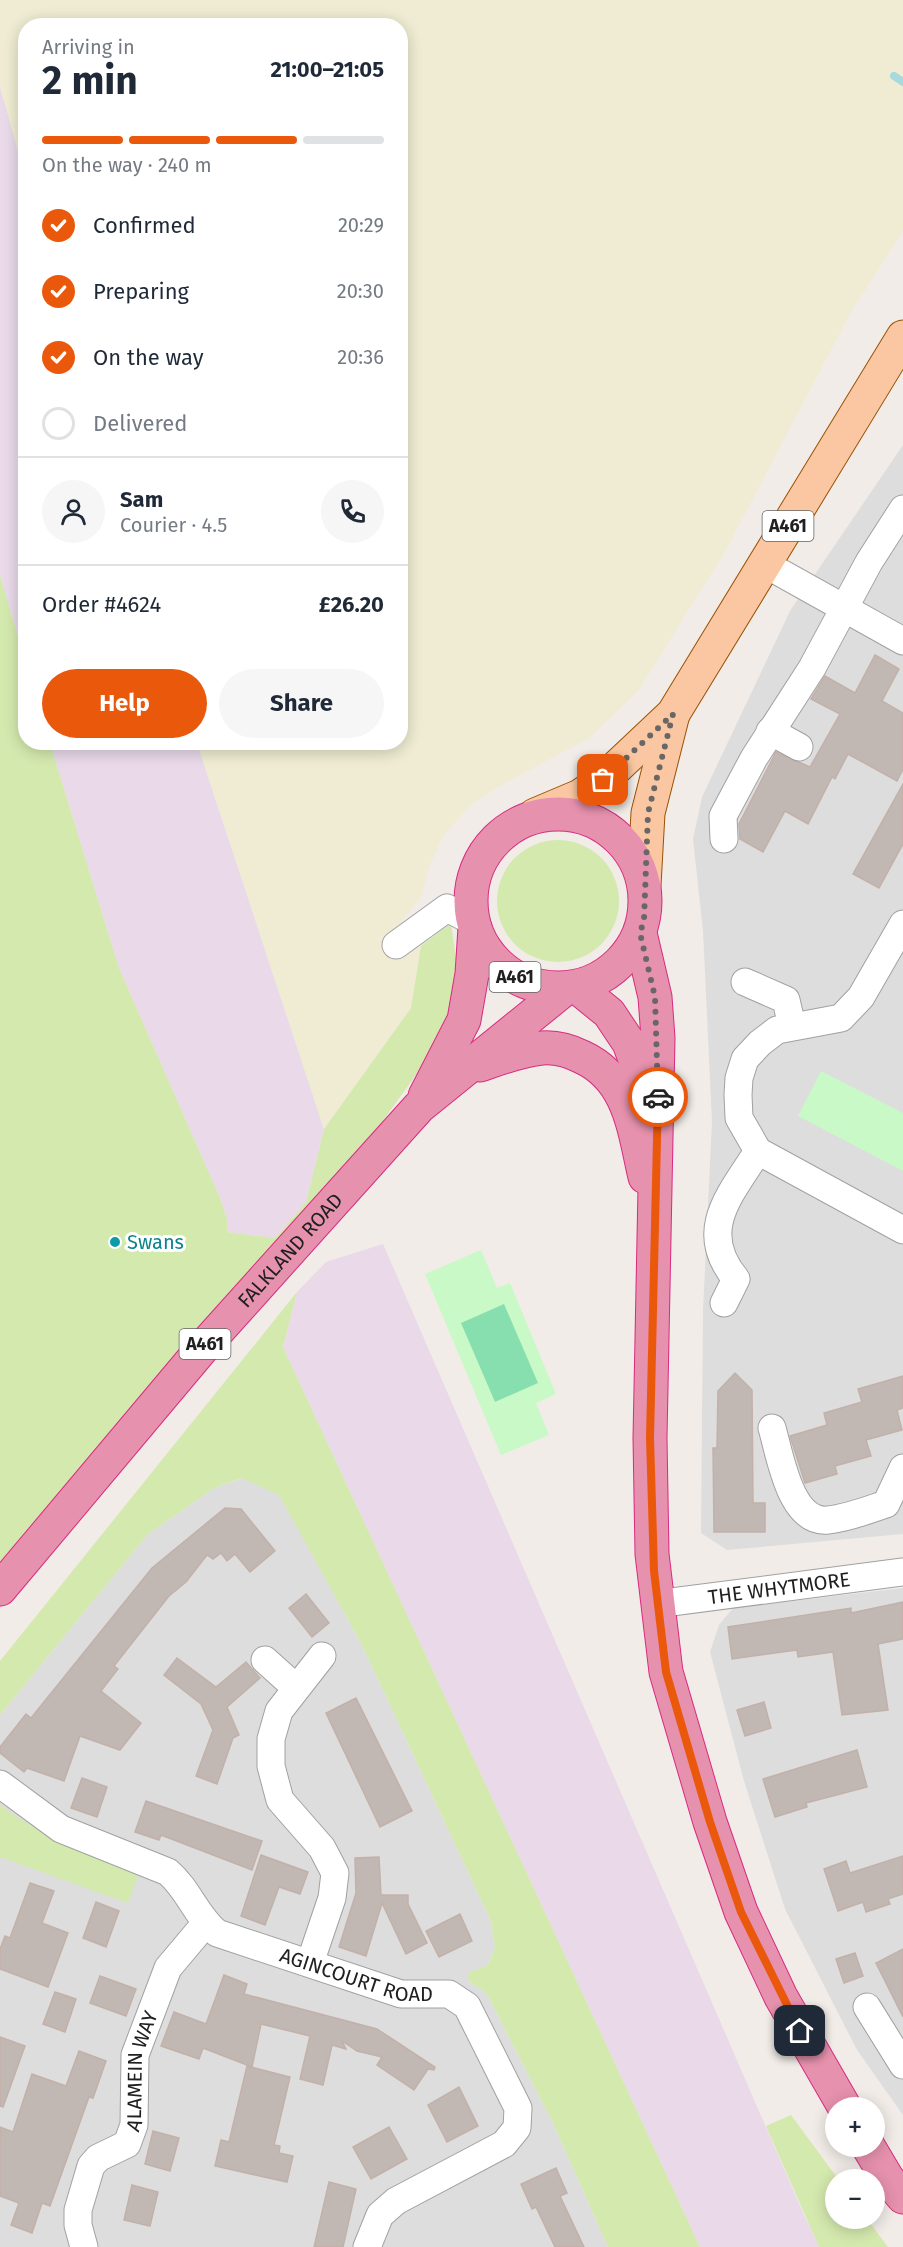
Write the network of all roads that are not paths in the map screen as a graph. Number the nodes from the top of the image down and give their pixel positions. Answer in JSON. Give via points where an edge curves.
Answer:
{"nodes":[{"id":1,"x":903,"y":337,"type":"edge"},
{"id":2,"x":903,"y":509,"type":"edge"},
{"id":3,"x":765,"y":564,"type":"junction"},
{"id":4,"x":844,"y":609,"type":"junction"},
{"id":5,"x":903,"y":641,"type":"edge"},
{"id":6,"x":673,"y":714,"type":"junction"},
{"id":7,"x":770,"y":731,"type":"junction"},
{"id":8,"x":799,"y":747,"type":"dead end"},
{"id":9,"x":536,"y":815,"type":"junction"},
{"id":10,"x":724,"y":839,"type":"dead end"},
{"id":11,"x":644,"y":885,"type":"junction"},
{"id":12,"x":474,"y":924,"type":"junction"},
{"id":13,"x":903,"y":924,"type":"edge"},
{"id":14,"x":640,"y":933,"type":"junction"},
{"id":15,"x":396,"y":945,"type":"dead end"},
{"id":16,"x":745,"y":982,"type":"dead end"},
{"id":17,"x":572,"y":987,"type":"junction"},
{"id":18,"x":792,"y":1026,"type":"junction"},
{"id":19,"x":464,"y":1070,"type":"junction"},
{"id":20,"x":419,"y":1107,"type":"junction"},
{"id":21,"x":658,"y":1121,"type":"junction"},
{"id":22,"x":758,"y":1151,"type":"junction"},
{"id":23,"x":656,"y":1226,"type":"junction"},
{"id":24,"x":903,"y":1230,"type":"edge"},
{"id":25,"x":724,"y":1303,"type":"dead end"},
{"id":26,"x":772,"y":1428,"type":"dead end"},
{"id":27,"x":903,"y":1468,"type":"edge"},
{"id":28,"x":903,"y":1572,"type":"edge"},
{"id":29,"x":0,"y":1589,"type":"edge"},
{"id":30,"x":656,"y":1604,"type":"junction"},
{"id":31,"x":322,"y":1656,"type":"dead end"},
{"id":32,"x":265,"y":1660,"type":"dead end"},
{"id":33,"x":295,"y":1687,"type":"junction"},
{"id":34,"x":0,"y":1784,"type":"edge"},
{"id":35,"x":205,"y":1924,"type":"junction"},
{"id":36,"x":310,"y":1963,"type":"junction"},
{"id":37,"x":867,"y":2007,"type":"dead end"},
{"id":38,"x":903,"y":2065,"type":"edge"},
{"id":39,"x":838,"y":2097,"type":"edge"},
{"id":40,"x":875,"y":2157,"type":"edge"},
{"id":41,"x":903,"y":2197,"type":"edge"},
{"id":42,"x":84,"y":2247,"type":"edge"},
{"id":43,"x":367,"y":2247,"type":"edge"}],
"edges":[{"from":1,"to":3,"type":"main road","number":"A461"},
{"from":2,"to":4,"type":"street"},
{"from":3,"to":4,"type":"street"},
{"from":3,"to":6,"type":"main road","number":"A461"},
{"from":4,"to":5,"type":"street"},
{"from":4,"to":7,"type":"street","via":[[812,668]]},
{"from":6,"to":9,"type":"main road","number":"A461","via":[[603,780],[580,796]]},
{"from":6,"to":11,"type":"main road","number":"A461","via":[[648,813]]},
{"from":7,"to":8,"type":"street"},
{"from":7,"to":10,"type":"street","via":[[723,816]]},
{"from":9,"to":11,"type":"highway","number":"A461","via":[[578,815],[609,829],[630,850]]},
{"from":9,"to":12,"type":"highway","number":"A461","via":[[506,830],[479,861],[470,902]]},
{"from":11,"to":14,"type":"highway","number":"A461"},
{"from":12,"to":15,"type":"street","via":[[447,908]]},
{"from":12,"to":17,"type":"highway","number":"A461","via":[[483,947],[510,975],[539,987]]},
{"from":12,"to":20,"type":"highway","name":"FALKLAND ROAD","number":"A461","via":[[472,974],[464,1020]]},
{"from":13,"to":18,"type":"street","via":[[861,998],[841,1018]]},
{"from":14,"to":17,"type":"highway","number":"A461","via":[[614,969]]},
{"from":14,"to":21,"type":"highway","number":"A461","via":[[655,997]]},
{"from":16,"to":18,"type":"street","via":[[786,1000]]},
{"from":17,"to":19,"type":"highway","name":"FALKLAND ROAD","number":"A461"},
{"from":17,"to":21,"type":"highway","number":"A461","via":[[609,1013],[629,1042]]},
{"from":18,"to":22,"type":"street","via":[[777,1030],[760,1043],[745,1059],[739,1078],[739,1118]]},
{"from":19,"to":20,"type":"highway","name":"FALKLAND ROAD","number":"A461"},
{"from":19,"to":23,"type":"highway","via":[[544,1048],[570,1051],[608,1073],[632,1122]]},
{"from":20,"to":29,"type":"highway","name":"FALKLAND ROAD","number":"A461","via":[[195,1356]]},
{"from":21,"to":23,"type":"highway","number":"A461"},
{"from":22,"to":24,"type":"street"},
{"from":22,"to":25,"type":"street","via":[[719,1220],[716,1244],[722,1262],[736,1279]]},
{"from":23,"to":30,"type":"highway","number":"A461","via":[[650,1438]]},
{"from":26,"to":27,"type":"street","via":[[794,1501],[808,1516],[825,1521],[886,1504]]},
{"from":28,"to":30,"type":"street","name":"THE WHYTMORE"},
{"from":30,"to":39,"type":"highway","number":"A461","via":[[666,1672],[741,1912],[782,1997]]},
{"from":31,"to":33,"type":"street"},
{"from":32,"to":33,"type":"street"},
{"from":33,"to":36,"type":"street","via":[[279,1711],[271,1739],[271,1766],[280,1800],[322,1848],[334,1873],[332,1898]]},
{"from":34,"to":35,"type":"street","via":[[61,1829],[168,1872],[182,1884]]},
{"from":35,"to":36,"type":"street","name":"AGINCOURT ROAD","via":[[217,1932]]},
{"from":35,"to":42,"type":"street","name":"ALAMEIN WAY","via":[[168,1968],[135,2055],[134,2125],[127,2144],[98,2158],[91,2166],[78,2210]]},
{"from":36,"to":43,"type":"street","name":"AGINCOURT ROAD","via":[[402,1994],[449,1994],[467,2006],[518,2108],[517,2128],[504,2144],[396,2201],[380,2214]]},
{"from":37,"to":38,"type":"street"},
{"from":40,"to":41,"type":"highway"}]}
